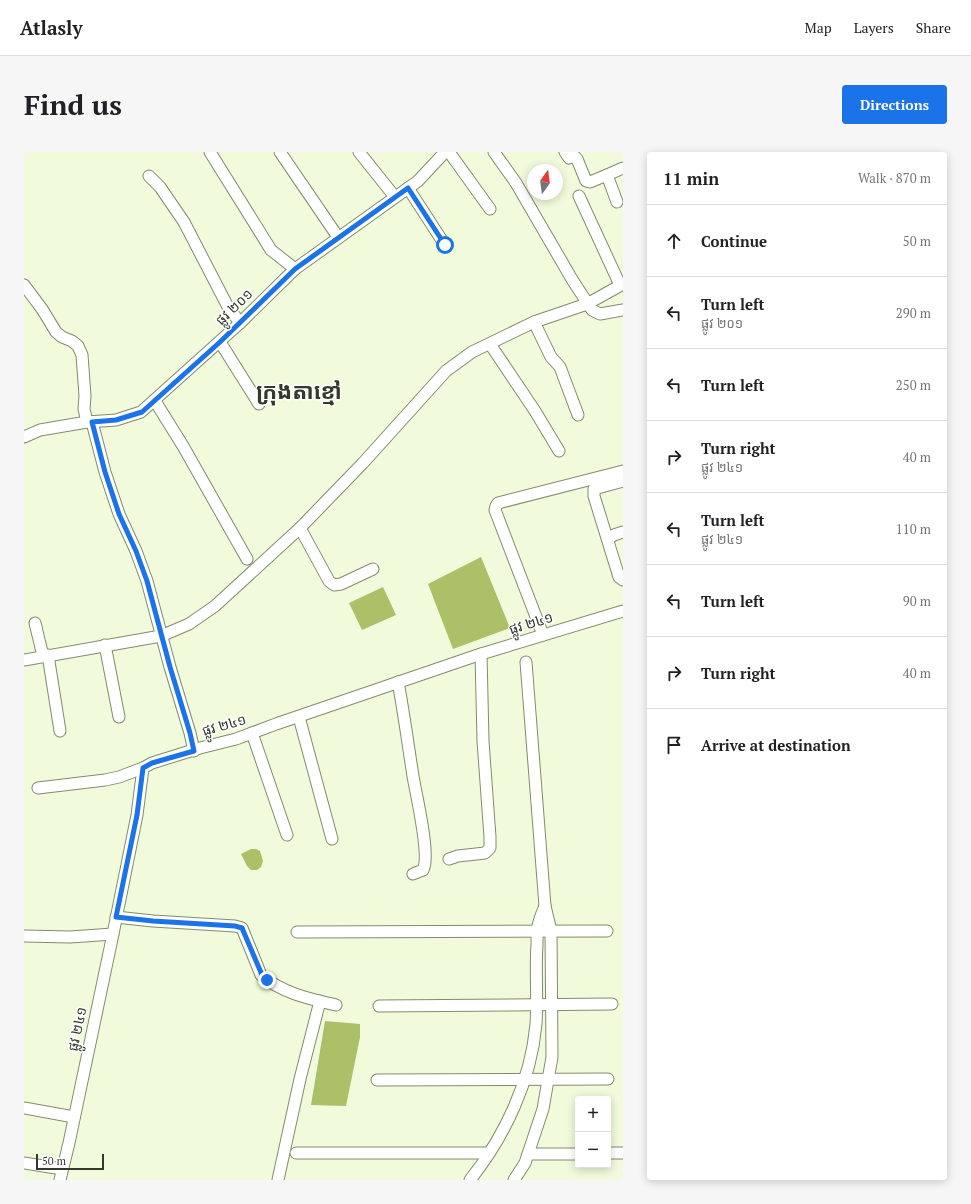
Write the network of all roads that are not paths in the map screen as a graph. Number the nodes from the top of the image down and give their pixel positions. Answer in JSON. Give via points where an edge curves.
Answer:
{"nodes":[{"id":1,"x":210,"y":152,"type":"edge"},
{"id":2,"x":280,"y":152,"type":"edge"},
{"id":3,"x":359,"y":152,"type":"edge"},
{"id":4,"x":445,"y":152,"type":"edge"},
{"id":5,"x":448,"y":152,"type":"edge"},
{"id":6,"x":494,"y":152,"type":"edge"},
{"id":7,"x":565,"y":152,"type":"edge"},
{"id":8,"x":623,"y":168,"type":"edge"},
{"id":9,"x":607,"y":175,"type":"junction"},
{"id":10,"x":149,"y":176,"type":"dead end"},
{"id":11,"x":408,"y":188,"type":"junction"},
{"id":12,"x":579,"y":196,"type":"dead end"},
{"id":13,"x":395,"y":197,"type":"junction"},
{"id":14,"x":618,"y":202,"type":"dead end"},
{"id":15,"x":490,"y":209,"type":"dead end"},
{"id":16,"x":338,"y":237,"type":"junction"},
{"id":17,"x":445,"y":245,"type":"dead end"},
{"id":18,"x":295,"y":269,"type":"junction"},
{"id":19,"x":622,"y":285,"type":"edge"},
{"id":20,"x":24,"y":286,"type":"edge"},
{"id":21,"x":587,"y":304,"type":"junction"},
{"id":22,"x":623,"y":310,"type":"edge"},
{"id":23,"x":534,"y":322,"type":"junction"},
{"id":24,"x":240,"y":323,"type":"junction"},
{"id":25,"x":220,"y":342,"type":"junction"},
{"id":26,"x":490,"y":344,"type":"junction"},
{"id":27,"x":155,"y":401,"type":"junction"},
{"id":28,"x":259,"y":404,"type":"dead end"},
{"id":29,"x":578,"y":415,"type":"dead end"},
{"id":30,"x":89,"y":422,"type":"junction"},
{"id":31,"x":24,"y":437,"type":"edge"},
{"id":32,"x":559,"y":451,"type":"dead end"},
{"id":33,"x":623,"y":471,"type":"edge"},
{"id":34,"x":623,"y":481,"type":"edge"},
{"id":35,"x":300,"y":528,"type":"junction"},
{"id":36,"x":623,"y":532,"type":"edge"},
{"id":37,"x":608,"y":539,"type":"junction"},
{"id":38,"x":247,"y":559,"type":"dead end"},
{"id":39,"x":374,"y":569,"type":"dead end"},
{"id":40,"x":623,"y":580,"type":"edge"},
{"id":41,"x":623,"y":611,"type":"edge"},
{"id":42,"x":35,"y":623,"type":"dead end"},
{"id":43,"x":543,"y":635,"type":"junction"},
{"id":44,"x":161,"y":636,"type":"junction"},
{"id":45,"x":105,"y":646,"type":"junction"},
{"id":46,"x":481,"y":654,"type":"junction"},
{"id":47,"x":46,"y":656,"type":"junction"},
{"id":48,"x":24,"y":660,"type":"edge"},
{"id":49,"x":526,"y":662,"type":"dead end"},
{"id":50,"x":398,"y":682,"type":"junction"},
{"id":51,"x":119,"y":717,"type":"dead end"},
{"id":52,"x":299,"y":717,"type":"junction"},
{"id":53,"x":60,"y":731,"type":"dead end"},
{"id":54,"x":252,"y":733,"type":"junction"},
{"id":55,"x":194,"y":751,"type":"junction"},
{"id":56,"x":143,"y":768,"type":"junction"},
{"id":57,"x":38,"y":788,"type":"dead end"},
{"id":58,"x":287,"y":835,"type":"dead end"},
{"id":59,"x":332,"y":839,"type":"dead end"},
{"id":60,"x":449,"y":859,"type":"dead end"},
{"id":61,"x":413,"y":874,"type":"dead end"},
{"id":62,"x":545,"y":906,"type":"junction"},
{"id":63,"x":116,"y":917,"type":"junction"},
{"id":64,"x":537,"y":931,"type":"junction"},
{"id":65,"x":551,"y":931,"type":"junction"},
{"id":66,"x":607,"y":931,"type":"dead end"},
{"id":67,"x":297,"y":932,"type":"dead end"},
{"id":68,"x":113,"y":934,"type":"junction"},
{"id":69,"x":24,"y":936,"type":"edge"},
{"id":70,"x":320,"y":1001,"type":"junction"},
{"id":71,"x":612,"y":1004,"type":"dead end"},
{"id":72,"x":336,"y":1005,"type":"dead end"},
{"id":73,"x":536,"y":1005,"type":"junction"},
{"id":74,"x":553,"y":1005,"type":"junction"},
{"id":75,"x":380,"y":1006,"type":"dead end"},
{"id":76,"x":608,"y":1079,"type":"dead end"},
{"id":77,"x":377,"y":1080,"type":"dead end"},
{"id":78,"x":524,"y":1080,"type":"junction"},
{"id":79,"x":548,"y":1080,"type":"junction"},
{"id":80,"x":24,"y":1108,"type":"edge"},
{"id":81,"x":74,"y":1117,"type":"junction"},
{"id":82,"x":296,"y":1153,"type":"dead end"},
{"id":83,"x":489,"y":1153,"type":"junction"},
{"id":84,"x":623,"y":1153,"type":"edge"},
{"id":85,"x":528,"y":1154,"type":"junction"},
{"id":86,"x":575,"y":1154,"type":"edge"},
{"id":87,"x":611,"y":1154,"type":"edge"},
{"id":88,"x":24,"y":1163,"type":"edge"},
{"id":89,"x":62,"y":1168,"type":"junction"},
{"id":90,"x":60,"y":1180,"type":"edge"},
{"id":91,"x":278,"y":1180,"type":"edge"},
{"id":92,"x":470,"y":1180,"type":"edge"},
{"id":93,"x":514,"y":1180,"type":"edge"}],
"edges":[{"from":1,"to":18,"type":"street","via":[[271,250]]},
{"from":2,"to":16,"type":"street"},
{"from":3,"to":13,"type":"street"},
{"from":4,"to":11,"type":"street","name":"ផ្លូវ ២០១"},
{"from":5,"to":15,"type":"street"},
{"from":6,"to":21,"type":"street","via":[[516,183]]},
{"from":7,"to":9,"type":"street","via":[[569,158],[574,156],[577,159],[586,180],[590,182]]},
{"from":8,"to":9,"type":"street"},
{"from":9,"to":14,"type":"street"},
{"from":10,"to":24,"type":"street","via":[[160,187],[184,222],[227,305]]},
{"from":11,"to":13,"type":"street","name":"ផ្លូវ ២០១"},
{"from":11,"to":17,"type":"street"},
{"from":12,"to":19,"type":"street"},
{"from":13,"to":16,"type":"street","name":"ផ្លូវ ២០១"},
{"from":16,"to":18,"type":"street","name":"ផ្លូវ ២០១"},
{"from":18,"to":24,"type":"street","name":"ផ្លូវ ២០១"},
{"from":19,"to":21,"type":"street"},
{"from":20,"to":30,"type":"street","via":[[56,332],[78,346],[82,355],[84,409]]},
{"from":21,"to":22,"type":"street","via":[[600,314]]},
{"from":21,"to":23,"type":"street"},
{"from":23,"to":26,"type":"street"},
{"from":23,"to":29,"type":"street","via":[[551,357],[560,367]]},
{"from":24,"to":25,"type":"street","name":"ផ្លូវ ២០១"},
{"from":25,"to":27,"type":"street","name":"ផ្លូវ ២០១"},
{"from":25,"to":28,"type":"street"},
{"from":26,"to":32,"type":"street"},
{"from":26,"to":35,"type":"street","via":[[472,352],[446,371]]},
{"from":27,"to":30,"type":"street","name":"ផ្លូវ ២០១","via":[[142,412],[116,420]]},
{"from":27,"to":38,"type":"street"},
{"from":30,"to":31,"type":"street","name":"ផ្លូវ ២០១","via":[[40,430]]},
{"from":30,"to":44,"type":"street","via":[[119,514],[147,581]]},
{"from":33,"to":43,"type":"street","via":[[498,503],[496,506],[495,510]]},
{"from":34,"to":37,"type":"street","via":[[594,489]]},
{"from":35,"to":39,"type":"street","via":[[334,586]]},
{"from":35,"to":44,"type":"street","via":[[215,606],[189,624]]},
{"from":36,"to":37,"type":"street"},
{"from":37,"to":40,"type":"street"},
{"from":41,"to":43,"type":"street","name":"ផ្លូវ ២៤១"},
{"from":42,"to":47,"type":"street"},
{"from":43,"to":46,"type":"street","name":"ផ្លូវ ២៤១"},
{"from":44,"to":45,"type":"street"},
{"from":44,"to":55,"type":"street"},
{"from":45,"to":47,"type":"street"},
{"from":45,"to":51,"type":"street"},
{"from":46,"to":50,"type":"street","name":"ផ្លូវ ២៤១"},
{"from":46,"to":60,"type":"street","via":[[483,742],[490,848],[486,853]]},
{"from":47,"to":48,"type":"street"},
{"from":47,"to":53,"type":"street"},
{"from":49,"to":62,"type":"street"},
{"from":50,"to":52,"type":"street","name":"ផ្លូវ ២៤១"},
{"from":50,"to":61,"type":"street","via":[[426,862],[423,870]]},
{"from":52,"to":54,"type":"street","name":"ផ្លូវ ២៤១"},
{"from":52,"to":59,"type":"street"},
{"from":54,"to":55,"type":"street","name":"ផ្លូវ ២៤១"},
{"from":54,"to":58,"type":"street"},
{"from":55,"to":56,"type":"street","name":"ផ្លូវ ២៤១"},
{"from":56,"to":57,"type":"street","via":[[104,780]]},
{"from":56,"to":63,"type":"street","name":"ផ្លូវ ២៤១","via":[[137,815]]},
{"from":62,"to":64,"type":"street"},
{"from":62,"to":65,"type":"street"},
{"from":63,"to":68,"type":"street","name":"ផ្លូវ ២៤១"},
{"from":63,"to":70,"type":"street","via":[[242,928],[262,975],[267,980],[303,997]]},
{"from":64,"to":65,"type":"street"},
{"from":64,"to":67,"type":"street"},
{"from":64,"to":73,"type":"street"},
{"from":65,"to":66,"type":"street"},
{"from":65,"to":74,"type":"street"},
{"from":68,"to":69,"type":"street","via":[[70,937]]},
{"from":68,"to":81,"type":"street","name":"ផ្លូវ ២៤១"},
{"from":70,"to":72,"type":"street"},
{"from":70,"to":91,"type":"street"},
{"from":71,"to":74,"type":"street"},
{"from":73,"to":74,"type":"street"},
{"from":73,"to":75,"type":"street"},
{"from":73,"to":78,"type":"street","via":[[536,1024]]},
{"from":74,"to":79,"type":"street","via":[[552,1057]]},
{"from":76,"to":79,"type":"street"},
{"from":77,"to":78,"type":"street"},
{"from":78,"to":79,"type":"street"},
{"from":78,"to":83,"type":"street","via":[[510,1116]]},
{"from":79,"to":85,"type":"street","via":[[543,1108]]},
{"from":80,"to":81,"type":"street"},
{"from":81,"to":89,"type":"street","name":"ផ្លូវ ២៤១"},
{"from":82,"to":83,"type":"street"},
{"from":83,"to":92,"type":"street"},
{"from":84,"to":87,"type":"street"},
{"from":85,"to":86,"type":"street"},
{"from":85,"to":93,"type":"street"},
{"from":88,"to":89,"type":"street"},
{"from":89,"to":90,"type":"street","name":"ផ្លូវ ២៤១"}]}
